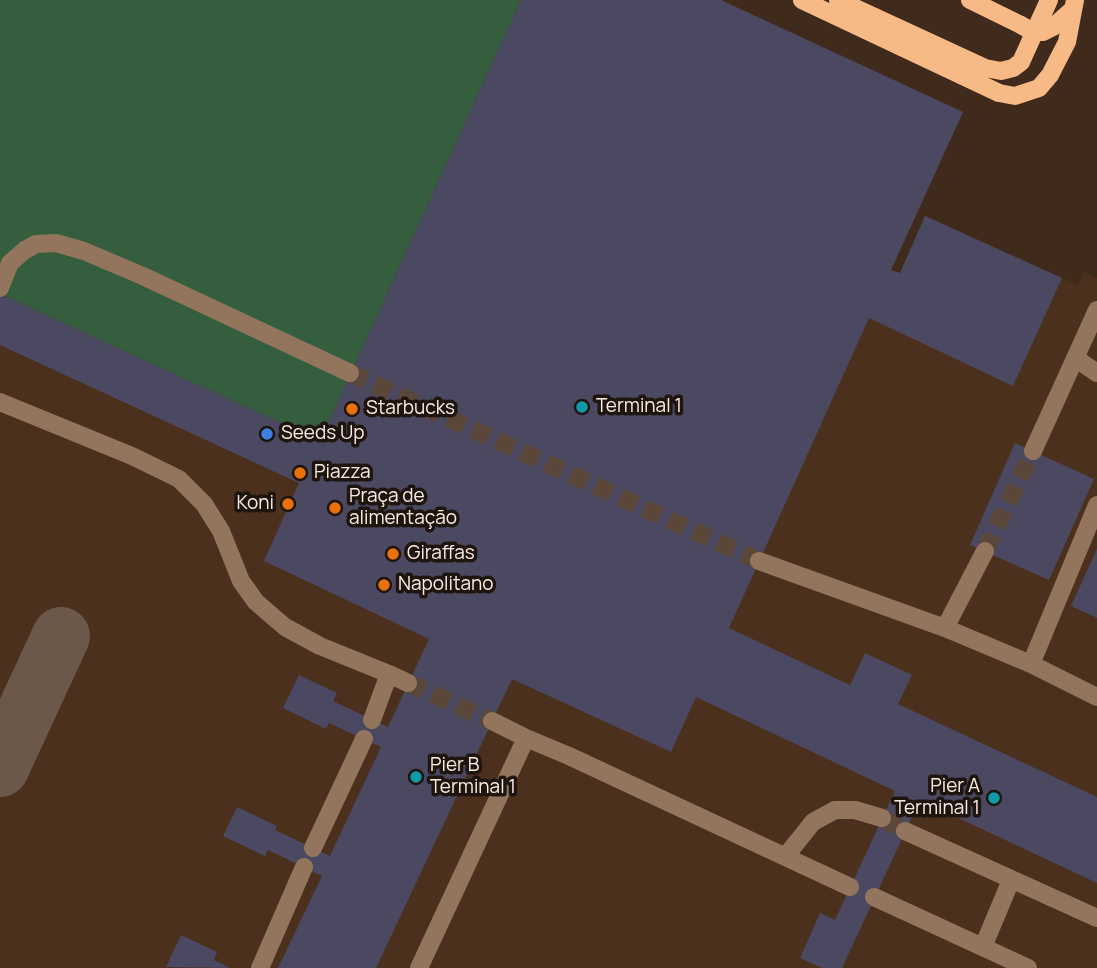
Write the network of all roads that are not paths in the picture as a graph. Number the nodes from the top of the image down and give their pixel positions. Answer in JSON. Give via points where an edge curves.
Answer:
{"nodes":[{"id":1,"x":802,"y":0,"type":"edge"},
{"id":2,"x":838,"y":0,"type":"edge"},
{"id":3,"x":970,"y":0,"type":"edge"},
{"id":4,"x":989,"y":0,"type":"edge"},
{"id":5,"x":1049,"y":0,"type":"edge"},
{"id":6,"x":1073,"y":5,"type":"edge"},
{"id":7,"x":1039,"y":23,"type":"junction"},
{"id":8,"x":0,"y":288,"type":"edge"},
{"id":9,"x":1097,"y":310,"type":"edge"},
{"id":10,"x":1074,"y":358,"type":"junction"},
{"id":11,"x":350,"y":373,"type":"tunnel mouth"},
{"id":12,"x":1097,"y":373,"type":"edge"},
{"id":13,"x":0,"y":402,"type":"edge"},
{"id":14,"x":1033,"y":451,"type":"tunnel mouth"},
{"id":15,"x":1097,"y":505,"type":"edge"},
{"id":16,"x":985,"y":551,"type":"tunnel mouth"},
{"id":17,"x":759,"y":561,"type":"tunnel mouth"},
{"id":18,"x":945,"y":628,"type":"junction"},
{"id":19,"x":1031,"y":664,"type":"junction"},
{"id":20,"x":389,"y":674,"type":"junction"},
{"id":21,"x":408,"y":683,"type":"tunnel mouth"},
{"id":22,"x":1097,"y":697,"type":"edge"},
{"id":23,"x":372,"y":720,"type":"dead end"},
{"id":24,"x":492,"y":721,"type":"tunnel mouth"},
{"id":25,"x":526,"y":738,"type":"junction"},
{"id":26,"x":364,"y":739,"type":"dead end"},
{"id":27,"x":882,"y":818,"type":"tunnel mouth"},
{"id":28,"x":905,"y":831,"type":"tunnel mouth"},
{"id":29,"x":313,"y":848,"type":"dead end"},
{"id":30,"x":785,"y":858,"type":"junction"},
{"id":31,"x":304,"y":867,"type":"dead end"},
{"id":32,"x":1011,"y":880,"type":"junction"},
{"id":33,"x":850,"y":887,"type":"dead end"},
{"id":34,"x":874,"y":897,"type":"dead end"},
{"id":35,"x":1097,"y":918,"type":"edge"},
{"id":36,"x":983,"y":947,"type":"junction"},
{"id":37,"x":260,"y":968,"type":"edge"},
{"id":38,"x":419,"y":968,"type":"edge"},
{"id":39,"x":1028,"y":968,"type":"edge"}],
"edges":[{"from":1,"to":6,"type":"main road","via":[[999,93],[1016,96],[1039,88],[1050,75],[1067,42]]},
{"from":2,"to":7,"type":"main road","via":[[985,68],[1001,71],[1021,62]]},
{"from":3,"to":6,"type":"main road","bridge":true,"via":[[1033,32],[1053,27]]},
{"from":4,"to":7,"type":"main road"},
{"from":5,"to":7,"type":"main road"},
{"from":8,"to":11,"type":"lane","via":[[10,263],[24,250],[56,243],[145,277]]},
{"from":9,"to":10,"type":"lane"},
{"from":10,"to":12,"type":"lane"},
{"from":10,"to":14,"type":"lane"},
{"from":13,"to":20,"type":"lane","via":[[179,479],[204,504],[221,531],[256,602],[285,627],[320,646]]},
{"from":15,"to":19,"type":"lane"},
{"from":16,"to":18,"type":"lane"},
{"from":17,"to":18,"type":"lane"},
{"from":18,"to":19,"type":"lane"},
{"from":19,"to":22,"type":"lane"},
{"from":20,"to":21,"type":"lane"},
{"from":20,"to":23,"type":"lane"},
{"from":24,"to":25,"type":"lane"},
{"from":25,"to":30,"type":"lane"},
{"from":25,"to":38,"type":"lane"},
{"from":26,"to":29,"type":"lane"},
{"from":27,"to":30,"type":"lane","via":[[835,810],[813,822]]},
{"from":28,"to":32,"type":"lane"},
{"from":30,"to":33,"type":"lane"},
{"from":31,"to":37,"type":"lane"},
{"from":32,"to":35,"type":"lane"},
{"from":32,"to":36,"type":"lane"},
{"from":34,"to":36,"type":"lane"},
{"from":36,"to":39,"type":"lane"}]}
